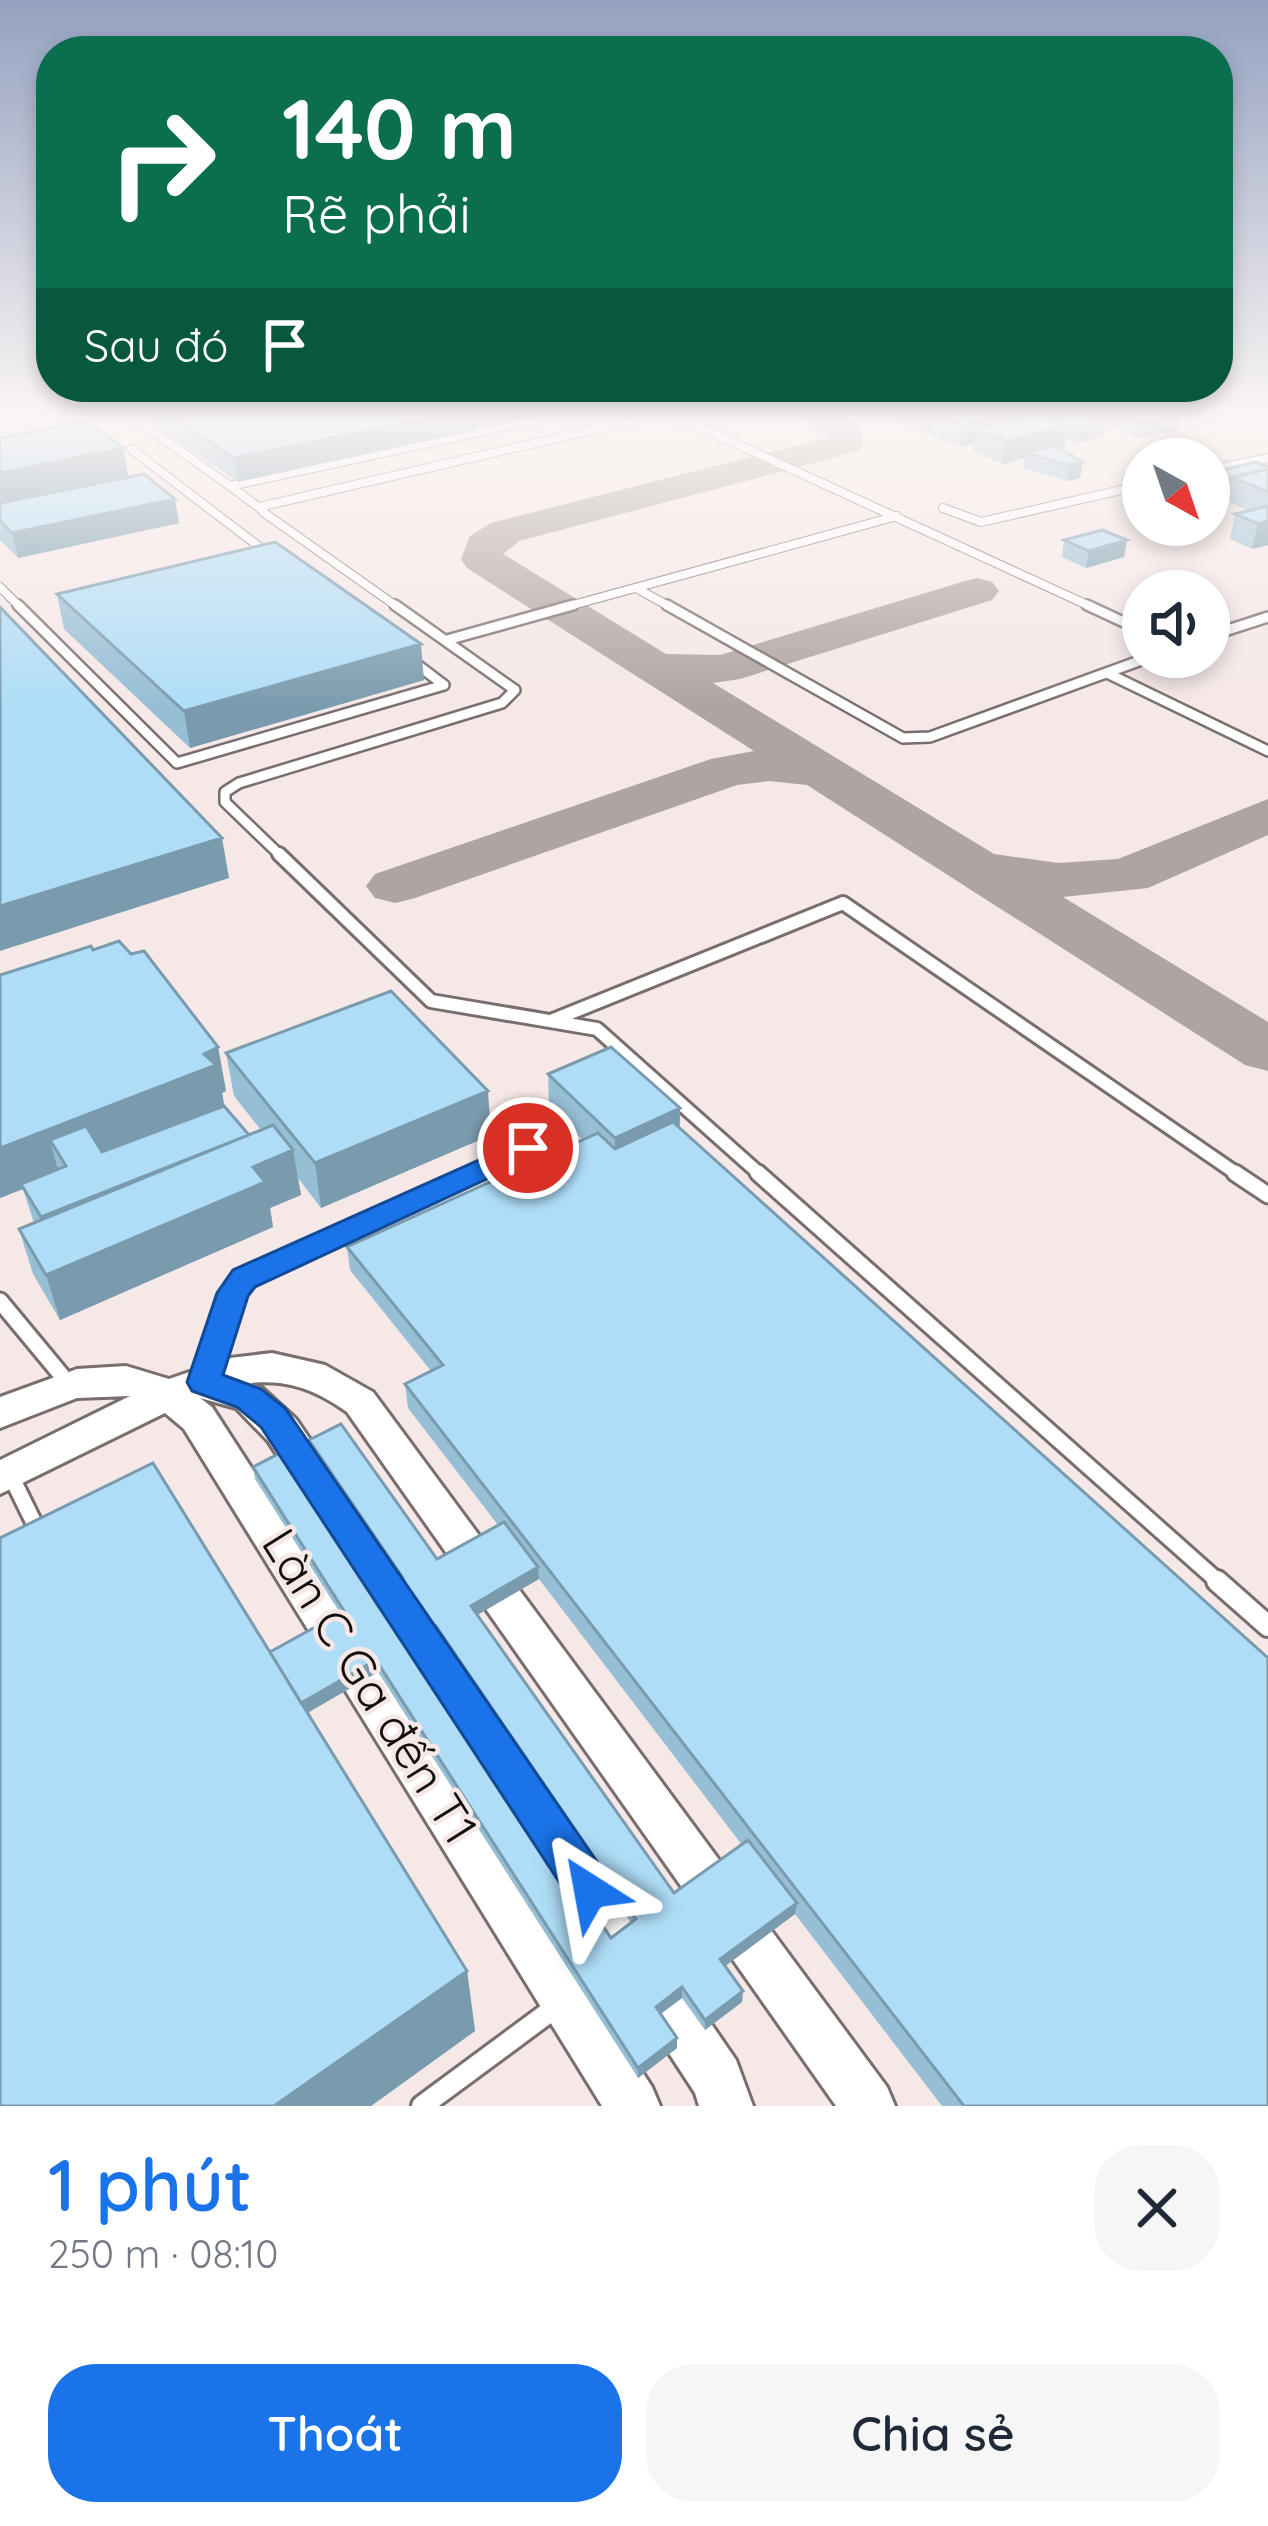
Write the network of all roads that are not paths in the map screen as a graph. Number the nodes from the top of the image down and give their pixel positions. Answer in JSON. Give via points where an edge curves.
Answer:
{"nodes":[{"id":1,"x":212,"y":511,"type":"edge"},
{"id":2,"x":264,"y":511,"type":"edge"},
{"id":3,"x":886,"y":511,"type":"edge"},
{"id":4,"x":952,"y":511,"type":"edge"},
{"id":5,"x":1028,"y":511,"type":"edge"},
{"id":6,"x":897,"y":516,"type":"junction"},
{"id":7,"x":281,"y":563,"type":"edge"},
{"id":8,"x":0,"y":587,"type":"edge"},
{"id":9,"x":636,"y":588,"type":"junction"},
{"id":10,"x":1268,"y":616,"type":"edge"},
{"id":11,"x":1122,"y":621,"type":"edge"},
{"id":12,"x":1230,"y":629,"type":"edge"},
{"id":13,"x":447,"y":640,"type":"junction"},
{"id":14,"x":407,"y":658,"type":"edge"},
{"id":15,"x":1122,"y":667,"type":"edge"},
{"id":16,"x":1107,"y":673,"type":"junction"},
{"id":17,"x":1268,"y":751,"type":"edge"},
{"id":18,"x":552,"y":1020,"type":"junction"},
{"id":19,"x":531,"y":1106,"type":"dead end"},
{"id":20,"x":1268,"y":1195,"type":"edge"},
{"id":21,"x":0,"y":1301,"type":"edge"},
{"id":22,"x":69,"y":1384,"type":"junction"},
{"id":23,"x":189,"y":1389,"type":"junction"},
{"id":24,"x":0,"y":1413,"type":"edge"},
{"id":25,"x":5,"y":1475,"type":"edge"},
{"id":26,"x":50,"y":1555,"type":"edge"},
{"id":27,"x":1268,"y":1626,"type":"edge"},
{"id":28,"x":567,"y":2000,"type":"junction"},
{"id":29,"x":422,"y":2106,"type":"edge"},
{"id":30,"x":633,"y":2106,"type":"edge"},
{"id":31,"x":726,"y":2106,"type":"edge"},
{"id":32,"x":868,"y":2106,"type":"edge"}],
"edges":[{"from":1,"to":7,"type":"lane"},
{"from":2,"to":13,"type":"lane"},
{"from":3,"to":6,"type":"lane"},
{"from":4,"to":5,"type":"lane","via":[[981,522]]},
{"from":6,"to":9,"type":"lane"},
{"from":6,"to":11,"type":"lane"},
{"from":8,"to":14,"type":"lane","via":[[177,763],[444,685]]},
{"from":9,"to":13,"type":"lane"},
{"from":9,"to":16,"type":"lane","via":[[903,738],[924,739]]},
{"from":10,"to":12,"type":"lane"},
{"from":13,"to":18,"type":"lane","via":[[514,686],[512,698],[239,783],[225,802],[431,1001]]},
{"from":15,"to":16,"type":"lane"},
{"from":16,"to":17,"type":"lane"},
{"from":18,"to":20,"type":"lane","via":[[843,903]]},
{"from":18,"to":27,"type":"lane","via":[[597,1029]]},
{"from":19,"to":23,"type":"lane","via":[[511,1124],[528,1148],[236,1285]]},
{"from":21,"to":22,"type":"lane"},
{"from":22,"to":23,"type":"street"},
{"from":22,"to":24,"type":"street"},
{"from":23,"to":25,"type":"street"},
{"from":23,"to":28,"type":"street","name":"Làn C Ga đến T1"},
{"from":23,"to":31,"type":"street","via":[[249,1398],[282,1430],[717,2079]]},
{"from":23,"to":32,"type":"street","via":[[255,1368],[294,1370],[325,1378],[360,1402]]},
{"from":25,"to":26,"type":"lane"},
{"from":28,"to":29,"type":"lane"},
{"from":28,"to":30,"type":"street","name":"Làn C Ga đến T1"}]}
